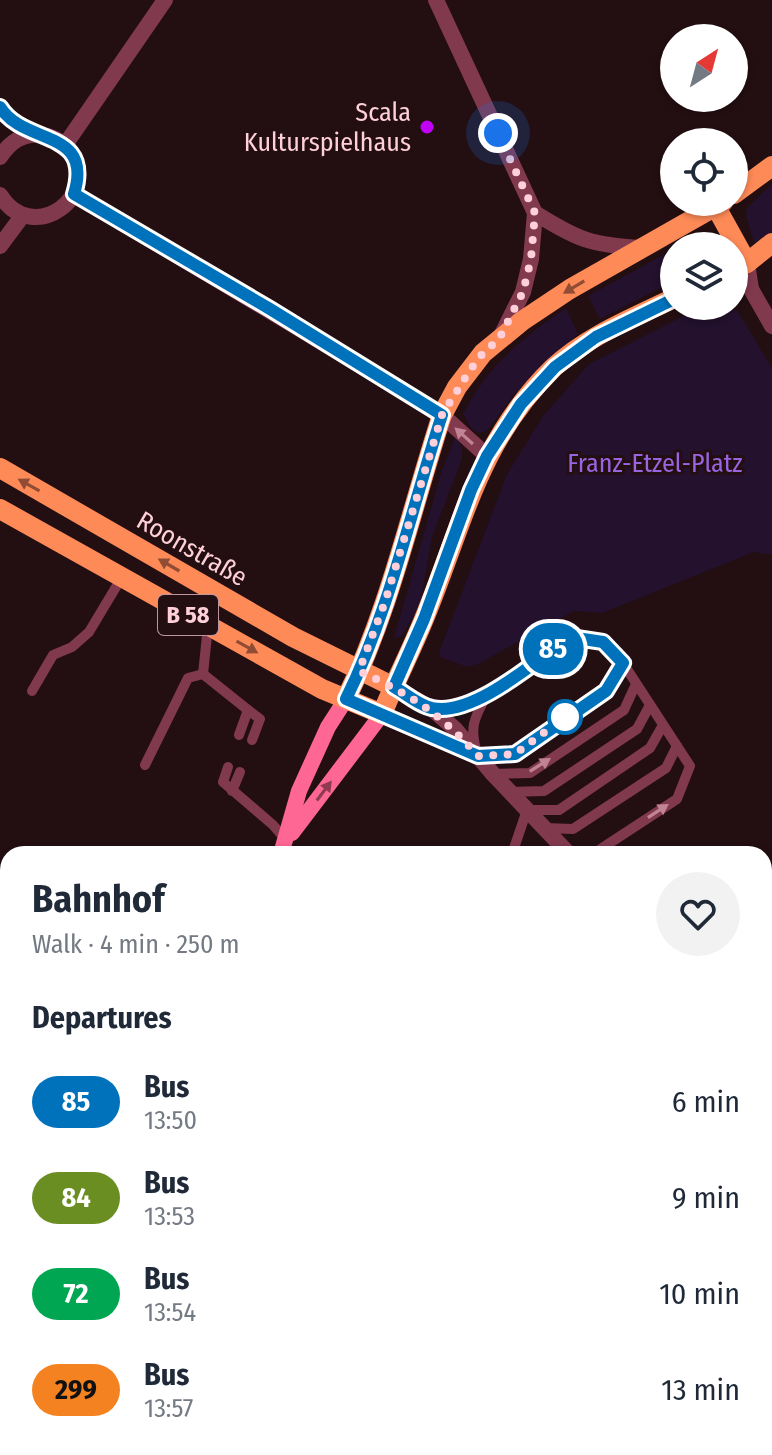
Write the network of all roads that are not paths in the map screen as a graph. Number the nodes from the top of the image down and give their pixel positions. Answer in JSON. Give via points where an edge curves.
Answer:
{"nodes":[{"id":1,"x":165,"y":0,"type":"edge"},
{"id":2,"x":436,"y":0,"type":"edge"},
{"id":3,"x":0,"y":107,"type":"edge"},
{"id":4,"x":33,"y":134,"type":"junction"},
{"id":5,"x":65,"y":145,"type":"junction"},
{"id":6,"x":0,"y":157,"type":"edge"},
{"id":7,"x":772,"y":166,"type":"edge"},
{"id":8,"x":748,"y":184,"type":"edge"},
{"id":9,"x":74,"y":194,"type":"junction"},
{"id":10,"x":2,"y":204,"type":"edge"},
{"id":11,"x":535,"y":213,"type":"junction"},
{"id":12,"x":23,"y":215,"type":"junction"},
{"id":13,"x":698,"y":216,"type":"edge"},
{"id":14,"x":772,"y":243,"type":"edge"},
{"id":15,"x":0,"y":246,"type":"edge"},
{"id":16,"x":642,"y":248,"type":"junction"},
{"id":17,"x":748,"y":261,"type":"edge"},
{"id":18,"x":748,"y":282,"type":"edge"},
{"id":19,"x":660,"y":305,"type":"edge"},
{"id":20,"x":772,"y":326,"type":"edge"},
{"id":21,"x":499,"y":339,"type":"junction"},
{"id":22,"x":442,"y":415,"type":"junction"},
{"id":23,"x":487,"y":456,"type":"junction"},
{"id":24,"x":0,"y":468,"type":"edge"},
{"id":25,"x":0,"y":509,"type":"edge"},
{"id":26,"x":122,"y":577,"type":"junction"},
{"id":27,"x":208,"y":626,"type":"junction"},
{"id":28,"x":623,"y":663,"type":"junction"},
{"id":29,"x":359,"y":671,"type":"junction"},
{"id":30,"x":203,"y":674,"type":"junction"},
{"id":31,"x":636,"y":684,"type":"junction"},
{"id":32,"x":394,"y":687,"type":"junction"},
{"id":33,"x":32,"y":691,"type":"dead end"},
{"id":34,"x":488,"y":694,"type":"junction"},
{"id":35,"x":346,"y":699,"type":"junction"},
{"id":36,"x":650,"y":705,"type":"junction"},
{"id":37,"x":431,"y":708,"type":"junction"},
{"id":38,"x":248,"y":710,"type":"junction"},
{"id":39,"x":382,"y":714,"type":"junction"},
{"id":40,"x":663,"y":725,"type":"junction"},
{"id":41,"x":239,"y":735,"type":"dead end"},
{"id":42,"x":252,"y":740,"type":"dead end"},
{"id":43,"x":677,"y":746,"type":"junction"},
{"id":44,"x":478,"y":756,"type":"junction"},
{"id":45,"x":145,"y":765,"type":"dead end"},
{"id":46,"x":228,"y":767,"type":"dead end"},
{"id":47,"x":240,"y":772,"type":"dead end"},
{"id":48,"x":493,"y":774,"type":"junction"},
{"id":49,"x":232,"y":791,"type":"junction"},
{"id":50,"x":510,"y":792,"type":"junction"},
{"id":51,"x":527,"y":810,"type":"junction"},
{"id":52,"x":544,"y":828,"type":"junction"},
{"id":53,"x":284,"y":846,"type":"edge"},
{"id":54,"x":284,"y":846,"type":"edge"},
{"id":55,"x":285,"y":846,"type":"edge"},
{"id":56,"x":515,"y":846,"type":"edge"},
{"id":57,"x":561,"y":846,"type":"edge"},
{"id":58,"x":605,"y":846,"type":"edge"}],
"edges":[{"from":1,"to":5,"type":"street"},
{"from":2,"to":11,"type":"street"},
{"from":3,"to":4,"type":"street"},
{"from":4,"to":5,"type":"street"},
{"from":4,"to":6,"type":"street","via":[[19,137]]},
{"from":5,"to":9,"type":"street","via":[[77,168]]},
{"from":7,"to":8,"type":"main road"},
{"from":9,"to":12,"type":"street","via":[[47,216]]},
{"from":9,"to":22,"type":"street"},
{"from":10,"to":12,"type":"street"},
{"from":11,"to":16,"type":"street","via":[[572,236],[601,246]]},
{"from":11,"to":21,"type":"street","via":[[523,292]]},
{"from":12,"to":15,"type":"street"},
{"from":13,"to":16,"type":"main road"},
{"from":14,"to":17,"type":"main road"},
{"from":16,"to":21,"type":"main road","one_way":true,"via":[[570,289]]},
{"from":18,"to":20,"type":"street"},
{"from":19,"to":23,"type":"main road","via":[[596,337],[555,367],[521,404]]},
{"from":21,"to":22,"type":"main road","via":[[474,364]]},
{"from":23,"to":22,"type":"street","one_way":true},
{"from":22,"to":29,"type":"main road"},
{"from":23,"to":32,"type":"main road"},
{"from":29,"to":24,"type":"main road","name":"Roonstraße","number":"B 58","one_way":true},
{"from":25,"to":26,"type":"main road","number":"B 58"},
{"from":26,"to":27,"type":"main road","number":"B 58"},
{"from":26,"to":33,"type":"lane","via":[[89,632],[53,655]]},
{"from":27,"to":30,"type":"lane"},
{"from":27,"to":35,"type":"main road","number":"B 58","one_way":true},
{"from":28,"to":31,"type":"lane"},
{"from":28,"to":34,"type":"lane","via":[[603,642],[570,637]]},
{"from":28,"to":44,"type":"lane","via":[[606,691],[515,754]]},
{"from":29,"to":32,"type":"main road","name":"Roonstraße"},
{"from":29,"to":35,"type":"main road"},
{"from":30,"to":38,"type":"lane"},
{"from":30,"to":45,"type":"lane","via":[[188,678]]},
{"from":31,"to":36,"type":"lane"},
{"from":48,"to":31,"type":"lane","one_way":true,"via":[[530,773],[624,710]]},
{"from":32,"to":37,"type":"street"},
{"from":32,"to":39,"type":"main road"},
{"from":34,"to":37,"type":"lane","via":[[455,708]]},
{"from":34,"to":44,"type":"lane","via":[[471,736]]},
{"from":35,"to":39,"type":"main road","number":"B 58"},
{"from":35,"to":53,"type":"main road","via":[[299,791]]},
{"from":36,"to":40,"type":"lane"},
{"from":36,"to":50,"type":"lane","via":[[637,729],[544,791]]},
{"from":37,"to":44,"type":"street"},
{"from":38,"to":41,"type":"lane"},
{"from":38,"to":42,"type":"lane","via":[[260,719]]},
{"from":39,"to":44,"type":"street"},
{"from":55,"to":39,"type":"main road","one_way":true},
{"from":40,"to":43,"type":"lane"},
{"from":40,"to":51,"type":"lane","via":[[650,748],[559,810]]},
{"from":43,"to":52,"type":"lane","via":[[666,768],[573,829]]},
{"from":58,"to":43,"type":"lane","one_way":true,"via":[[677,799],[690,766]]},
{"from":44,"to":48,"type":"street"},
{"from":46,"to":49,"type":"lane","via":[[223,782]]},
{"from":47,"to":49,"type":"lane"},
{"from":48,"to":50,"type":"street"},
{"from":49,"to":54,"type":"lane","via":[[273,825]]},
{"from":50,"to":51,"type":"street"},
{"from":51,"to":52,"type":"street"},
{"from":51,"to":56,"type":"lane"},
{"from":52,"to":57,"type":"street"}]}
